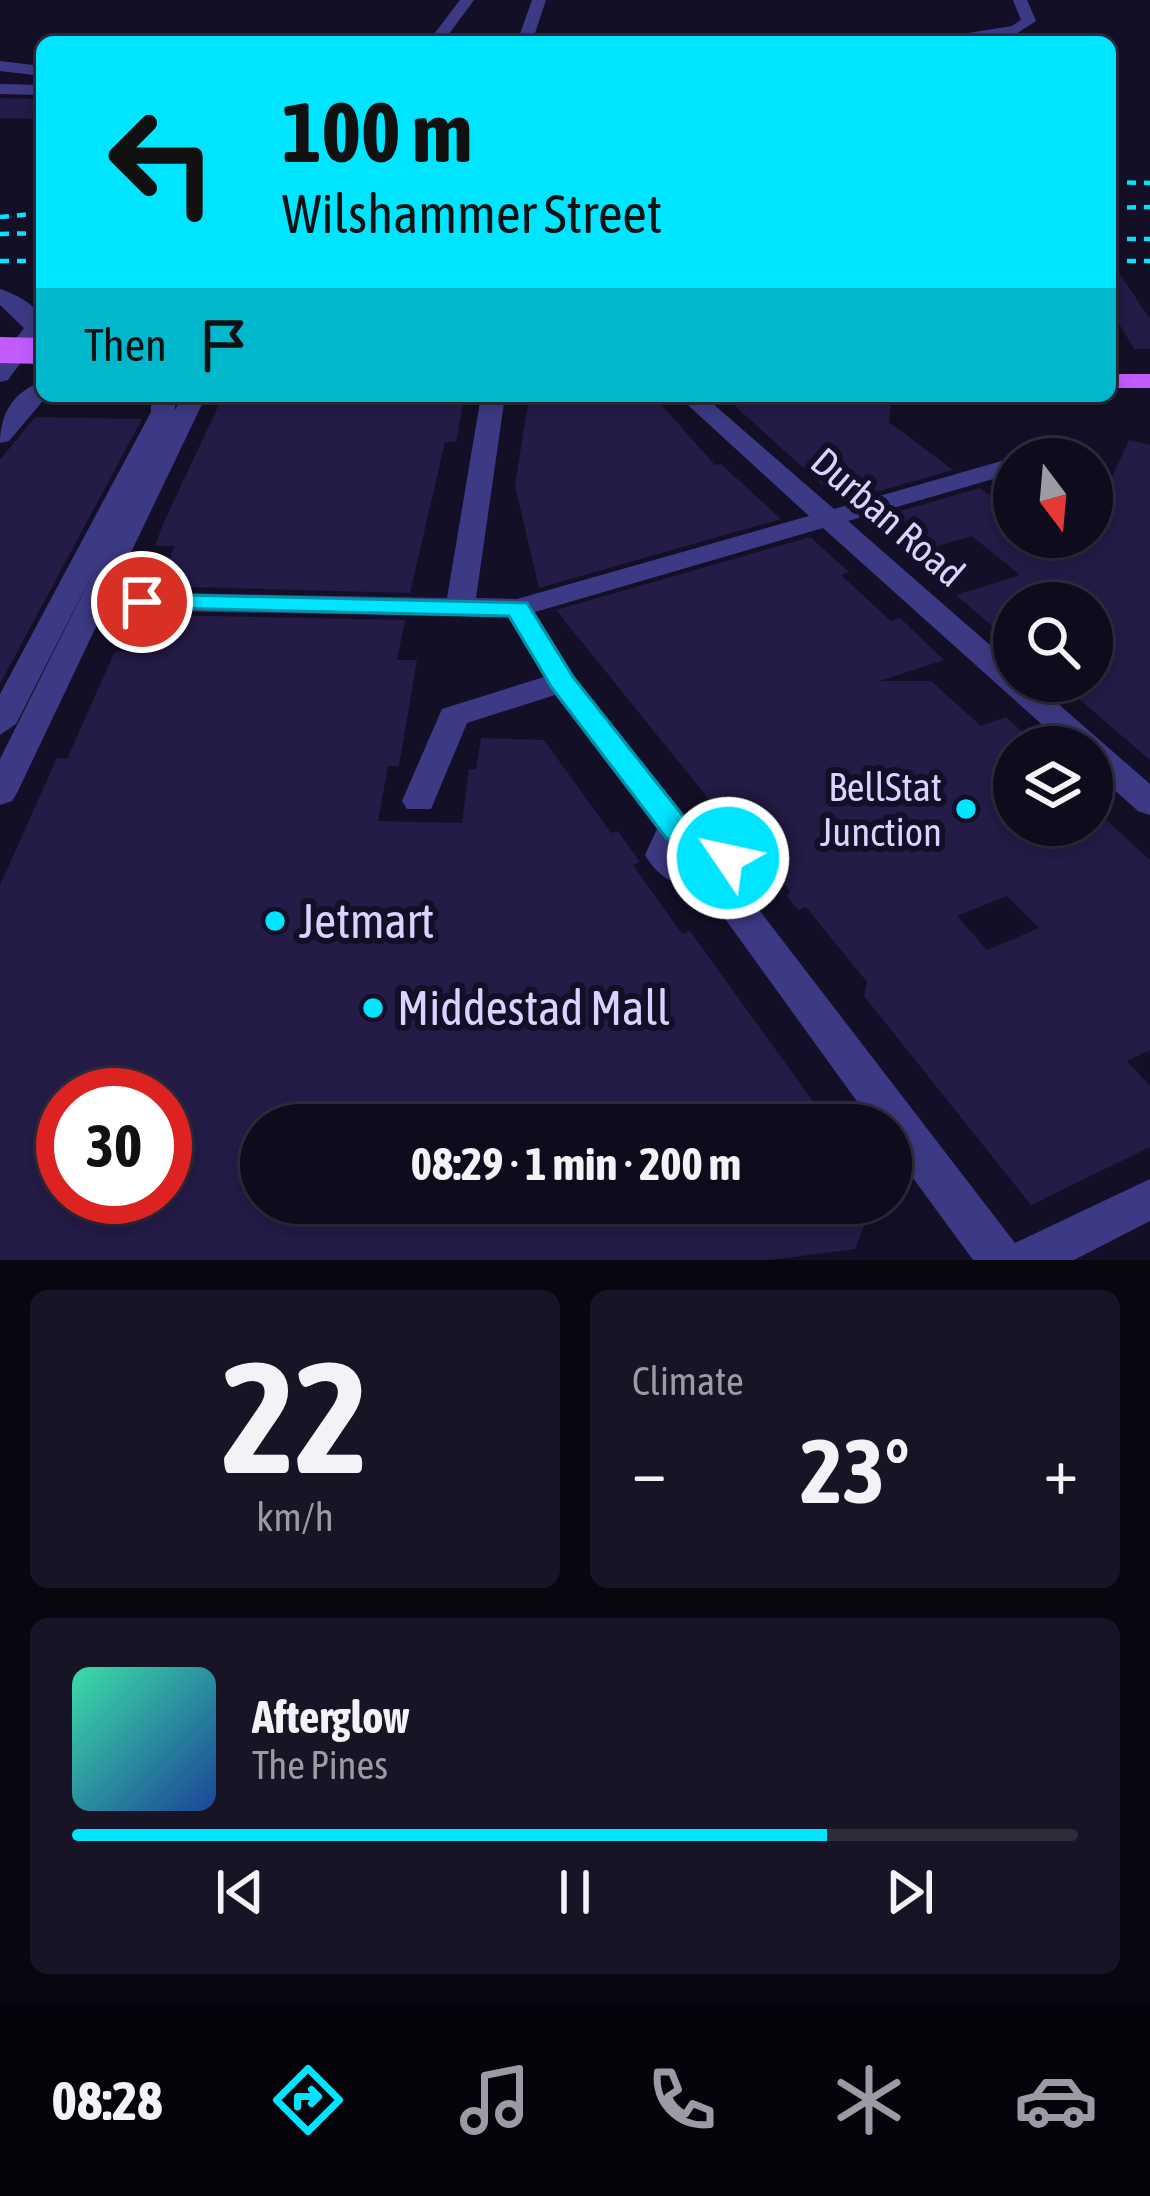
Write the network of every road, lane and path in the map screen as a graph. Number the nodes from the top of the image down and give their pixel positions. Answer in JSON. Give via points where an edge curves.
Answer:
{"nodes":[{"id":1,"x":466,"y":0,"type":"edge"},
{"id":2,"x":539,"y":0,"type":"edge"},
{"id":3,"x":1020,"y":0,"type":"edge"},
{"id":4,"x":439,"y":36,"type":"edge"},
{"id":5,"x":529,"y":36,"type":"edge"},
{"id":6,"x":967,"y":36,"type":"edge"},
{"id":7,"x":2,"y":69,"type":"edge"},
{"id":8,"x":36,"y":71,"type":"edge"},
{"id":9,"x":0,"y":89,"type":"edge"},
{"id":10,"x":36,"y":90,"type":"edge"},
{"id":11,"x":0,"y":296,"type":"edge"},
{"id":12,"x":0,"y":330,"type":"edge"},
{"id":13,"x":36,"y":342,"type":"edge"},
{"id":14,"x":0,"y":350,"type":"edge"},
{"id":15,"x":1116,"y":367,"type":"edge"},
{"id":16,"x":36,"y":368,"type":"edge"},
{"id":17,"x":1150,"y":368,"type":"edge"},
{"id":18,"x":0,"y":371,"type":"edge"},
{"id":19,"x":1116,"y":381,"type":"edge"},
{"id":20,"x":1150,"y":382,"type":"edge"},
{"id":21,"x":36,"y":393,"type":"edge"},
{"id":22,"x":163,"y":402,"type":"edge"},
{"id":23,"x":191,"y":402,"type":"edge"},
{"id":24,"x":492,"y":402,"type":"edge"},
{"id":25,"x":696,"y":402,"type":"edge"},
{"id":26,"x":0,"y":436,"type":"edge"},
{"id":27,"x":993,"y":471,"type":"edge"},
{"id":28,"x":828,"y":520,"type":"junction"},
{"id":29,"x":97,"y":601,"type":"junction"},
{"id":30,"x":460,"y":607,"type":"junction"},
{"id":31,"x":518,"y":608,"type":"junction"},
{"id":32,"x":562,"y":682,"type":"junction"},
{"id":33,"x":0,"y":724,"type":"edge"},
{"id":34,"x":1063,"y":726,"type":"edge"},
{"id":35,"x":1113,"y":770,"type":"edge"},
{"id":36,"x":0,"y":793,"type":"edge"},
{"id":37,"x":419,"y":801,"type":"dead end"},
{"id":38,"x":1150,"y":802,"type":"edge"},
{"id":39,"x":1150,"y":1199,"type":"edge"},
{"id":40,"x":1000,"y":1260,"type":"edge"},
{"id":41,"x":1028,"y":1260,"type":"edge"}],
"edges":[{"from":1,"to":4,"type":"street"},
{"from":2,"to":5,"type":"street"},
{"from":3,"to":6,"type":"street","via":[[1029,21],[1016,30]]},
{"from":7,"to":8,"type":"street"},
{"from":9,"to":10,"type":"street"},
{"from":11,"to":13,"type":"street","via":[[32,319]]},
{"from":12,"to":13,"type":"street"},
{"from":13,"to":14,"type":"main road","bridge":true},
{"from":13,"to":18,"type":"street"},
{"from":15,"to":17,"type":"main road"},
{"from":16,"to":18,"type":"main road"},
{"from":19,"to":20,"type":"main road"},
{"from":21,"to":26,"type":"street"},
{"from":22,"to":33,"type":"street"},
{"from":23,"to":29,"type":"street"},
{"from":24,"to":30,"type":"street"},
{"from":25,"to":28,"type":"street","name":"Durban Road"},
{"from":27,"to":28,"type":"street"},
{"from":28,"to":31,"type":"street"},
{"from":28,"to":34,"type":"street","name":"Durban Road"},
{"from":29,"to":30,"type":"street"},
{"from":29,"to":36,"type":"street"},
{"from":30,"to":31,"type":"street"},
{"from":31,"to":32,"type":"street"},
{"from":32,"to":37,"type":"street","via":[[453,716]]},
{"from":32,"to":40,"type":"street","via":[[678,831],[706,830],[726,844],[724,864],[711,873]]},
{"from":35,"to":38,"type":"street","name":"Durban Road"},
{"from":39,"to":41,"type":"street"}]}
